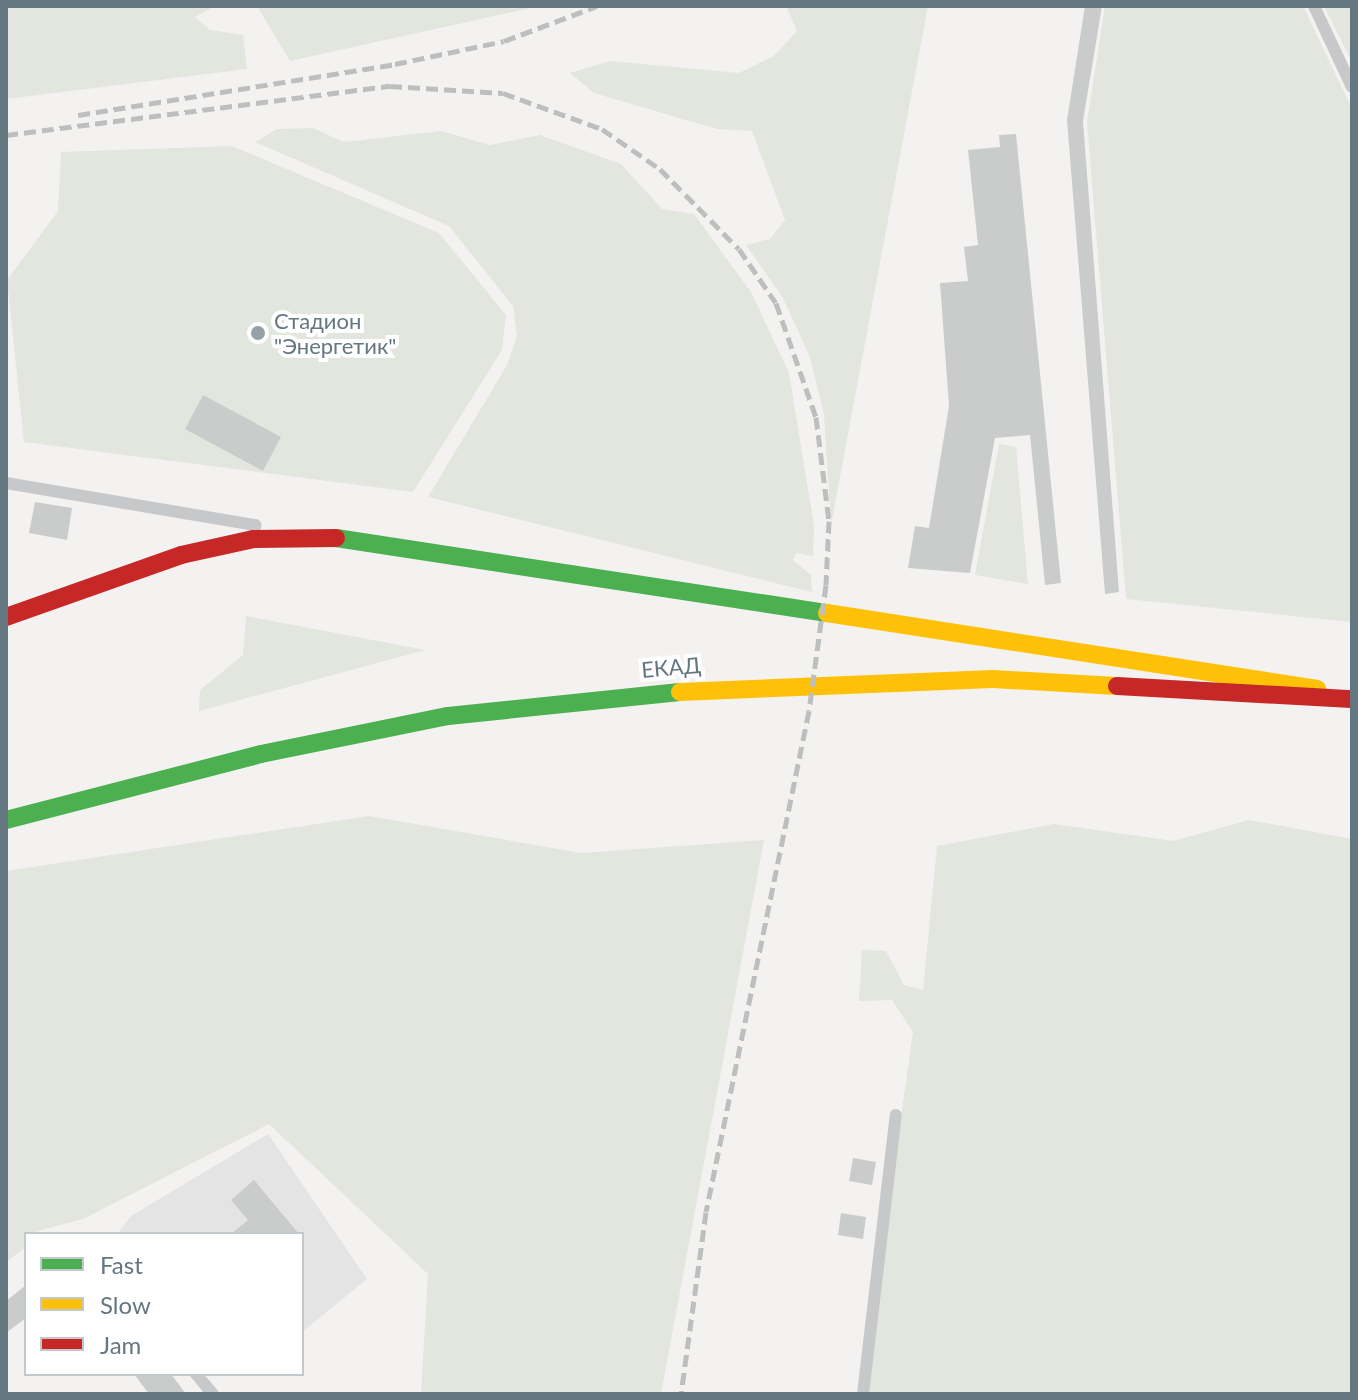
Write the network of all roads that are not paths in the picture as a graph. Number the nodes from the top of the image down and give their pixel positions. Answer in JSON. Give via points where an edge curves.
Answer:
{"nodes":[{"id":1,"x":1314,"y":6,"type":"edge"},
{"id":2,"x":1352,"y":87,"type":"edge"},
{"id":3,"x":6,"y":483,"type":"edge"},
{"id":4,"x":254,"y":539,"type":"junction"},
{"id":5,"x":6,"y":617,"type":"edge"},
{"id":6,"x":1352,"y":698,"type":"edge"},
{"id":7,"x":6,"y":820,"type":"edge"},
{"id":8,"x":896,"y":1115,"type":"dead end"},
{"id":9,"x":198,"y":1376,"type":"edge"},
{"id":10,"x":213,"y":1394,"type":"edge"},
{"id":11,"x":863,"y":1394,"type":"edge"}],
"edges":[{"from":1,"to":2,"type":"street"},
{"from":3,"to":4,"type":"street","via":[[255,525]]},
{"from":4,"to":5,"type":"main road","via":[[140,566]]},
{"from":4,"to":6,"type":"main road","via":[[330,537],[773,601]]},
{"from":6,"to":7,"type":"main road","name":"ЕКАД","via":[[1104,683],[762,683],[448,716],[261,754]]},
{"from":8,"to":11,"type":"street"},
{"from":9,"to":10,"type":"street"}]}
